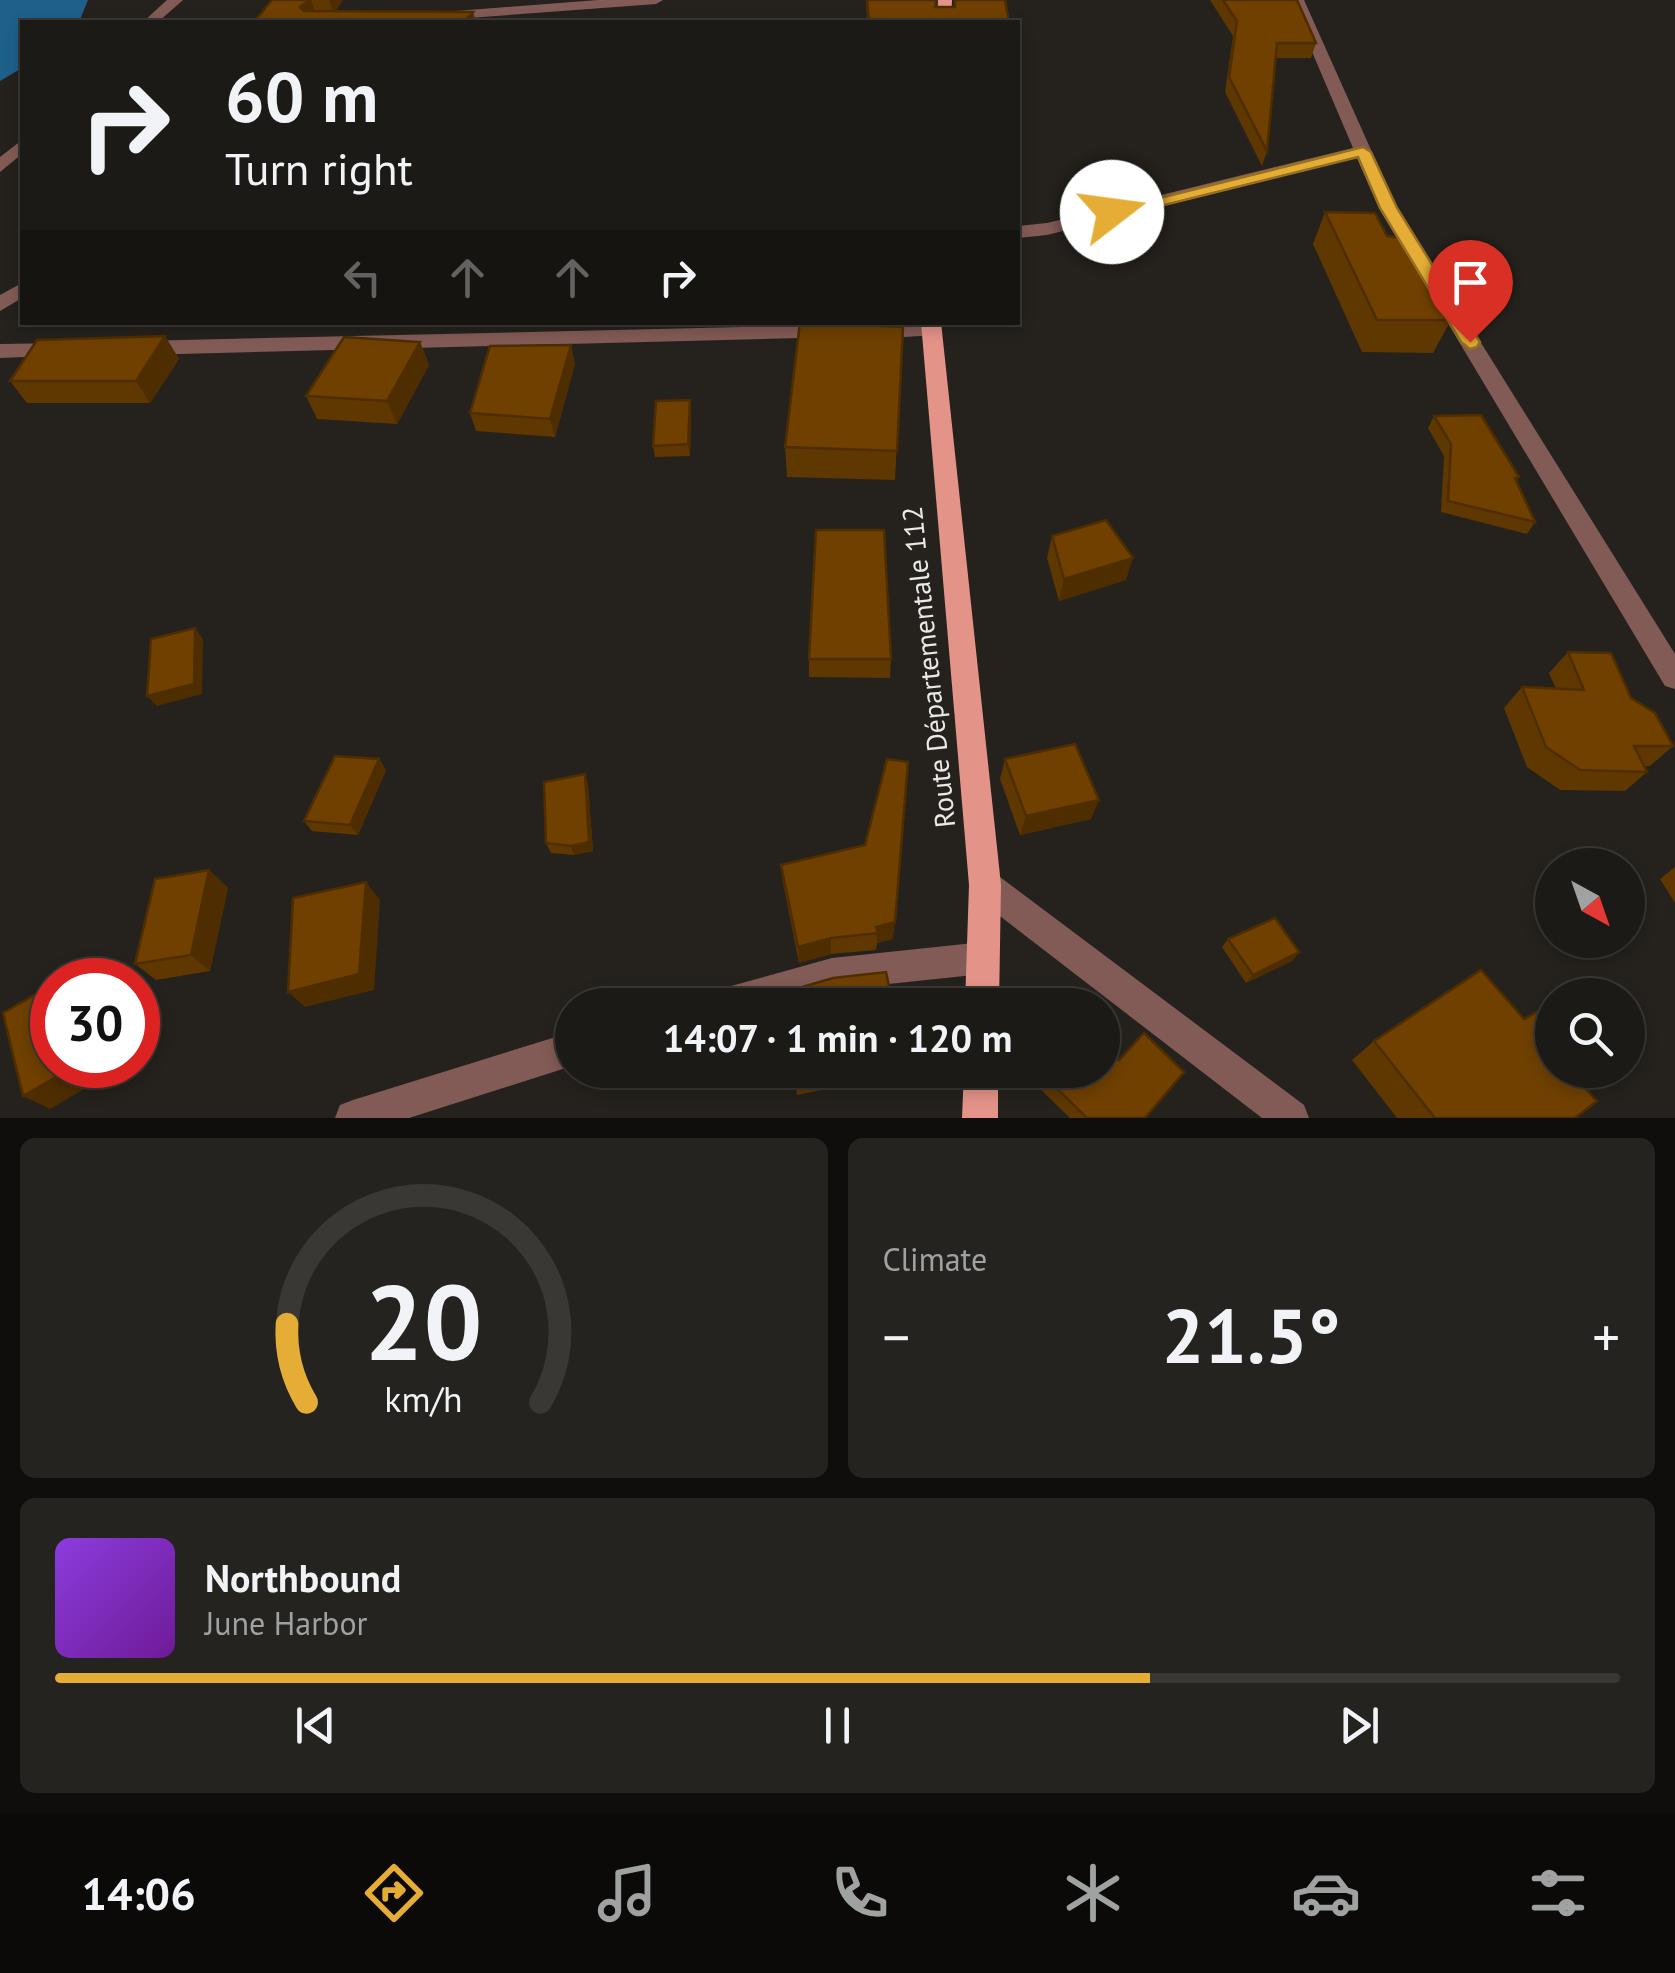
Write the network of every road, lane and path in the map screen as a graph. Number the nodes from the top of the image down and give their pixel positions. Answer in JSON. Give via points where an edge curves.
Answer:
{"nodes":[{"id":1,"x":176,"y":0,"type":"edge"},
{"id":2,"x":656,"y":0,"type":"edge"},
{"id":3,"x":1297,"y":0,"type":"edge"},
{"id":4,"x":415,"y":18,"type":"edge"},
{"id":5,"x":152,"y":20,"type":"edge"},
{"id":6,"x":20,"y":147,"type":"edge"},
{"id":7,"x":1363,"y":152,"type":"junction"},
{"id":8,"x":0,"y":166,"type":"edge"},
{"id":9,"x":1020,"y":232,"type":"edge"},
{"id":10,"x":20,"y":290,"type":"edge"},
{"id":11,"x":0,"y":305,"type":"edge"},
{"id":12,"x":931,"y":326,"type":"edge"},
{"id":13,"x":119,"y":348,"type":"edge"},
{"id":14,"x":79,"y":350,"type":"edge"},
{"id":15,"x":0,"y":351,"type":"edge"},
{"id":16,"x":1675,"y":678,"type":"edge"},
{"id":17,"x":985,"y":886,"type":"junction"},
{"id":18,"x":983,"y":958,"type":"junction"},
{"id":19,"x":783,"y":988,"type":"edge"},
{"id":20,"x":982,"y":988,"type":"edge"},
{"id":21,"x":555,"y":1054,"type":"edge"},
{"id":22,"x":981,"y":1088,"type":"edge"},
{"id":23,"x":353,"y":1118,"type":"edge"},
{"id":24,"x":980,"y":1118,"type":"edge"},
{"id":25,"x":1291,"y":1118,"type":"edge"}],
"edges":[{"from":1,"to":5,"type":"street"},
{"from":2,"to":4,"type":"street"},
{"from":3,"to":7,"type":"street"},
{"from":6,"to":8,"type":"street"},
{"from":7,"to":9,"type":"street"},
{"from":7,"to":16,"type":"street","via":[[1388,208]]},
{"from":10,"to":11,"type":"street"},
{"from":12,"to":13,"type":"street"},
{"from":12,"to":17,"type":"main road","name":"Route Départementale 112"},
{"from":14,"to":15,"type":"street"},
{"from":17,"to":18,"type":"main road","name":"Route Départementale 112"},
{"from":17,"to":25,"type":"street"},
{"from":18,"to":19,"type":"street","via":[[832,974]]},
{"from":18,"to":20,"type":"main road","name":"Route Départementale 112"},
{"from":21,"to":23,"type":"street"},
{"from":22,"to":24,"type":"main road"}]}
